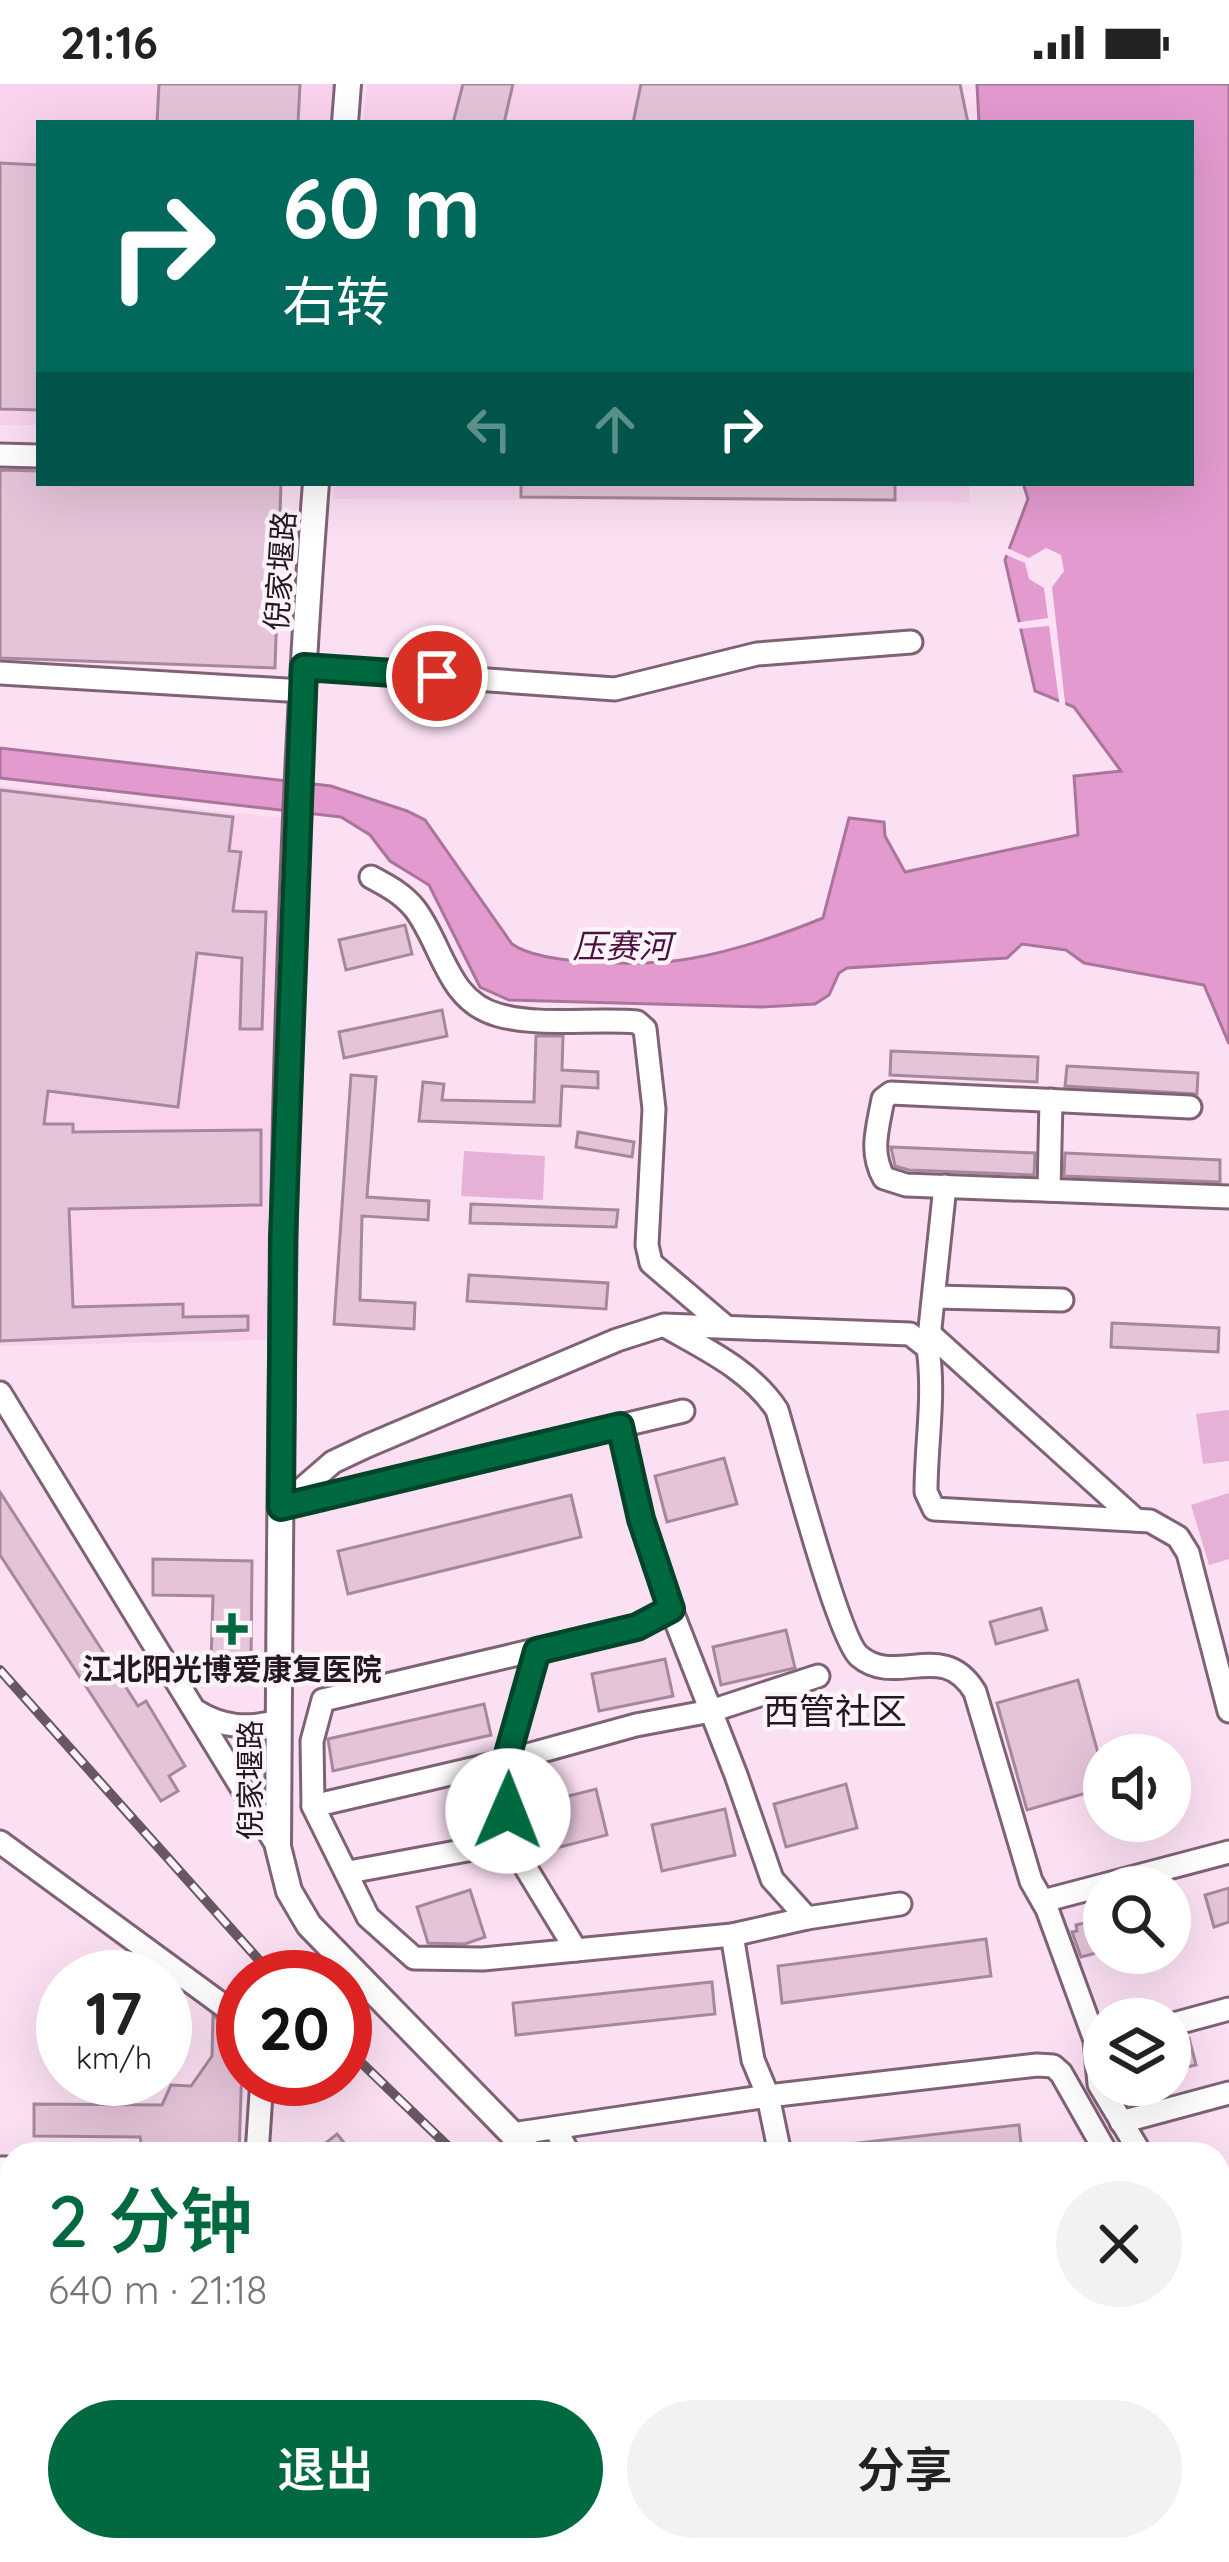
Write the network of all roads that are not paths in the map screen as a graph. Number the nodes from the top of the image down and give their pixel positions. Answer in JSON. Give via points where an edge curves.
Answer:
{"nodes":[{"id":1,"x":348,"y":84,"type":"edge"},
{"id":2,"x":345,"y":120,"type":"edge"},
{"id":3,"x":0,"y":455,"type":"edge"},
{"id":4,"x":36,"y":456,"type":"edge"},
{"id":5,"x":316,"y":486,"type":"edge"},
{"id":6,"x":911,"y":642,"type":"dead end"},
{"id":7,"x":0,"y":673,"type":"edge"},
{"id":8,"x":303,"y":679,"type":"junction"},
{"id":9,"x":371,"y":877,"type":"dead end"},
{"id":10,"x":1051,"y":1100,"type":"junction"},
{"id":11,"x":1190,"y":1107,"type":"dead end"},
{"id":12,"x":945,"y":1186,"type":"junction"},
{"id":13,"x":1049,"y":1190,"type":"junction"},
{"id":14,"x":1229,"y":1197,"type":"edge"},
{"id":15,"x":935,"y":1297,"type":"junction"},
{"id":16,"x":1062,"y":1300,"type":"dead end"},
{"id":17,"x":664,"y":1325,"type":"junction"},
{"id":18,"x":725,"y":1326,"type":"junction"},
{"id":19,"x":929,"y":1341,"type":"junction"},
{"id":20,"x":0,"y":1393,"type":"edge"},
{"id":21,"x":683,"y":1412,"type":"dead end"},
{"id":22,"x":620,"y":1426,"type":"junction"},
{"id":23,"x":281,"y":1507,"type":"junction"},
{"id":24,"x":1136,"y":1520,"type":"junction"},
{"id":25,"x":671,"y":1609,"type":"junction"},
{"id":26,"x":537,"y":1651,"type":"junction"},
{"id":27,"x":818,"y":1676,"type":"dead end"},
{"id":28,"x":195,"y":1711,"type":"junction"},
{"id":29,"x":711,"y":1711,"type":"junction"},
{"id":30,"x":1229,"y":1711,"type":"edge"},
{"id":31,"x":279,"y":1720,"type":"junction"},
{"id":32,"x":506,"y":1761,"type":"junction"},
{"id":33,"x":313,"y":1806,"type":"junction"},
{"id":34,"x":0,"y":1842,"type":"edge"},
{"id":35,"x":510,"y":1843,"type":"junction"},
{"id":36,"x":278,"y":1847,"type":"junction"},
{"id":37,"x":1229,"y":1852,"type":"edge"},
{"id":38,"x":349,"y":1872,"type":"junction"},
{"id":39,"x":1043,"y":1901,"type":"junction"},
{"id":40,"x":900,"y":1904,"type":"dead end"},
{"id":41,"x":807,"y":1918,"type":"junction"},
{"id":42,"x":732,"y":1935,"type":"junction"},
{"id":43,"x":576,"y":1950,"type":"junction"},
{"id":44,"x":216,"y":2000,"type":"edge"},
{"id":45,"x":1083,"y":2003,"type":"edge"},
{"id":46,"x":1229,"y":2008,"type":"edge"},
{"id":47,"x":1191,"y":2020,"type":"edge"},
{"id":48,"x":1229,"y":2093,"type":"edge"},
{"id":49,"x":768,"y":2096,"type":"junction"},
{"id":50,"x":260,"y":2106,"type":"edge"},
{"id":51,"x":1112,"y":2106,"type":"edge"},
{"id":52,"x":1121,"y":2122,"type":"junction"},
{"id":53,"x":555,"y":2128,"type":"junction"},
{"id":54,"x":512,"y":2134,"type":"junction"},
{"id":55,"x":258,"y":2142,"type":"edge"},
{"id":56,"x":520,"y":2142,"type":"edge"},
{"id":57,"x":563,"y":2142,"type":"edge"},
{"id":58,"x":778,"y":2142,"type":"edge"},
{"id":59,"x":1100,"y":2142,"type":"edge"},
{"id":60,"x":1134,"y":2142,"type":"edge"}],
"edges":[{"from":1,"to":2,"type":"main road"},
{"from":3,"to":4,"type":"street"},
{"from":5,"to":8,"type":"main road","name":"倪家堰路"},
{"from":6,"to":8,"type":"street","via":[[757,654],[615,689]]},
{"from":7,"to":8,"type":"street"},
{"from":8,"to":23,"type":"main road","name":"倪家堰路"},
{"from":9,"to":18,"type":"street","via":[[416,910],[448,974],[482,1009],[645,1029],[654,1109],[651,1262]]},
{"from":10,"to":11,"type":"street"},
{"from":10,"to":12,"type":"street","via":[[891,1093],[874,1153],[884,1178]]},
{"from":10,"to":13,"type":"street"},
{"from":12,"to":13,"type":"street"},
{"from":12,"to":15,"type":"street"},
{"from":13,"to":14,"type":"street"},
{"from":15,"to":16,"type":"street"},
{"from":15,"to":19,"type":"street"},
{"from":17,"to":18,"type":"street"},
{"from":17,"to":23,"type":"street","via":[[333,1462]]},
{"from":17,"to":39,"type":"street","via":[[747,1377],[776,1410],[859,1657],[889,1667],[940,1665],[967,1679]]},
{"from":18,"to":19,"type":"street"},
{"from":19,"to":24,"type":"street"},
{"from":19,"to":24,"type":"street","via":[[926,1492],[934,1509]]},
{"from":20,"to":28,"type":"street"},
{"from":21,"to":22,"type":"street"},
{"from":22,"to":23,"type":"street"},
{"from":22,"to":25,"type":"street"},
{"from":23,"to":31,"type":"main road","name":"倪家堰路"},
{"from":24,"to":30,"type":"street","via":[[1166,1528],[1188,1552]]},
{"from":25,"to":26,"type":"street","via":[[637,1627]]},
{"from":25,"to":29,"type":"street"},
{"from":26,"to":32,"type":"street"},
{"from":26,"to":33,"type":"street","via":[[323,1700],[312,1741]]},
{"from":27,"to":29,"type":"street"},
{"from":28,"to":31,"type":"street","via":[[239,1727]]},
{"from":28,"to":36,"type":"street"},
{"from":29,"to":32,"type":"street"},
{"from":29,"to":41,"type":"street","via":[[772,1880]]},
{"from":31,"to":36,"type":"main road","name":"倪家堰路"},
{"from":32,"to":33,"type":"street"},
{"from":32,"to":35,"type":"street"},
{"from":33,"to":38,"type":"street"},
{"from":34,"to":44,"type":"street"},
{"from":35,"to":38,"type":"street"},
{"from":35,"to":43,"type":"street"},
{"from":36,"to":54,"type":"main road","name":"倪家堰路","via":[[289,1891],[309,1925]]},
{"from":37,"to":39,"type":"street"},
{"from":38,"to":43,"type":"street","via":[[368,1917],[413,1958]]},
{"from":39,"to":45,"type":"street"},
{"from":40,"to":41,"type":"street"},
{"from":41,"to":42,"type":"street"},
{"from":42,"to":43,"type":"street"},
{"from":42,"to":49,"type":"street","via":[[753,2060]]},
{"from":46,"to":47,"type":"street"},
{"from":48,"to":52,"type":"street"},
{"from":49,"to":53,"type":"street"},
{"from":49,"to":58,"type":"street"},
{"from":49,"to":59,"type":"street","via":[[1053,2066]]},
{"from":50,"to":55,"type":"street"},
{"from":51,"to":52,"type":"street"},
{"from":52,"to":60,"type":"street"},
{"from":53,"to":54,"type":"street"},
{"from":53,"to":57,"type":"street"},
{"from":54,"to":56,"type":"main road","name":"倪家堰路"}]}
